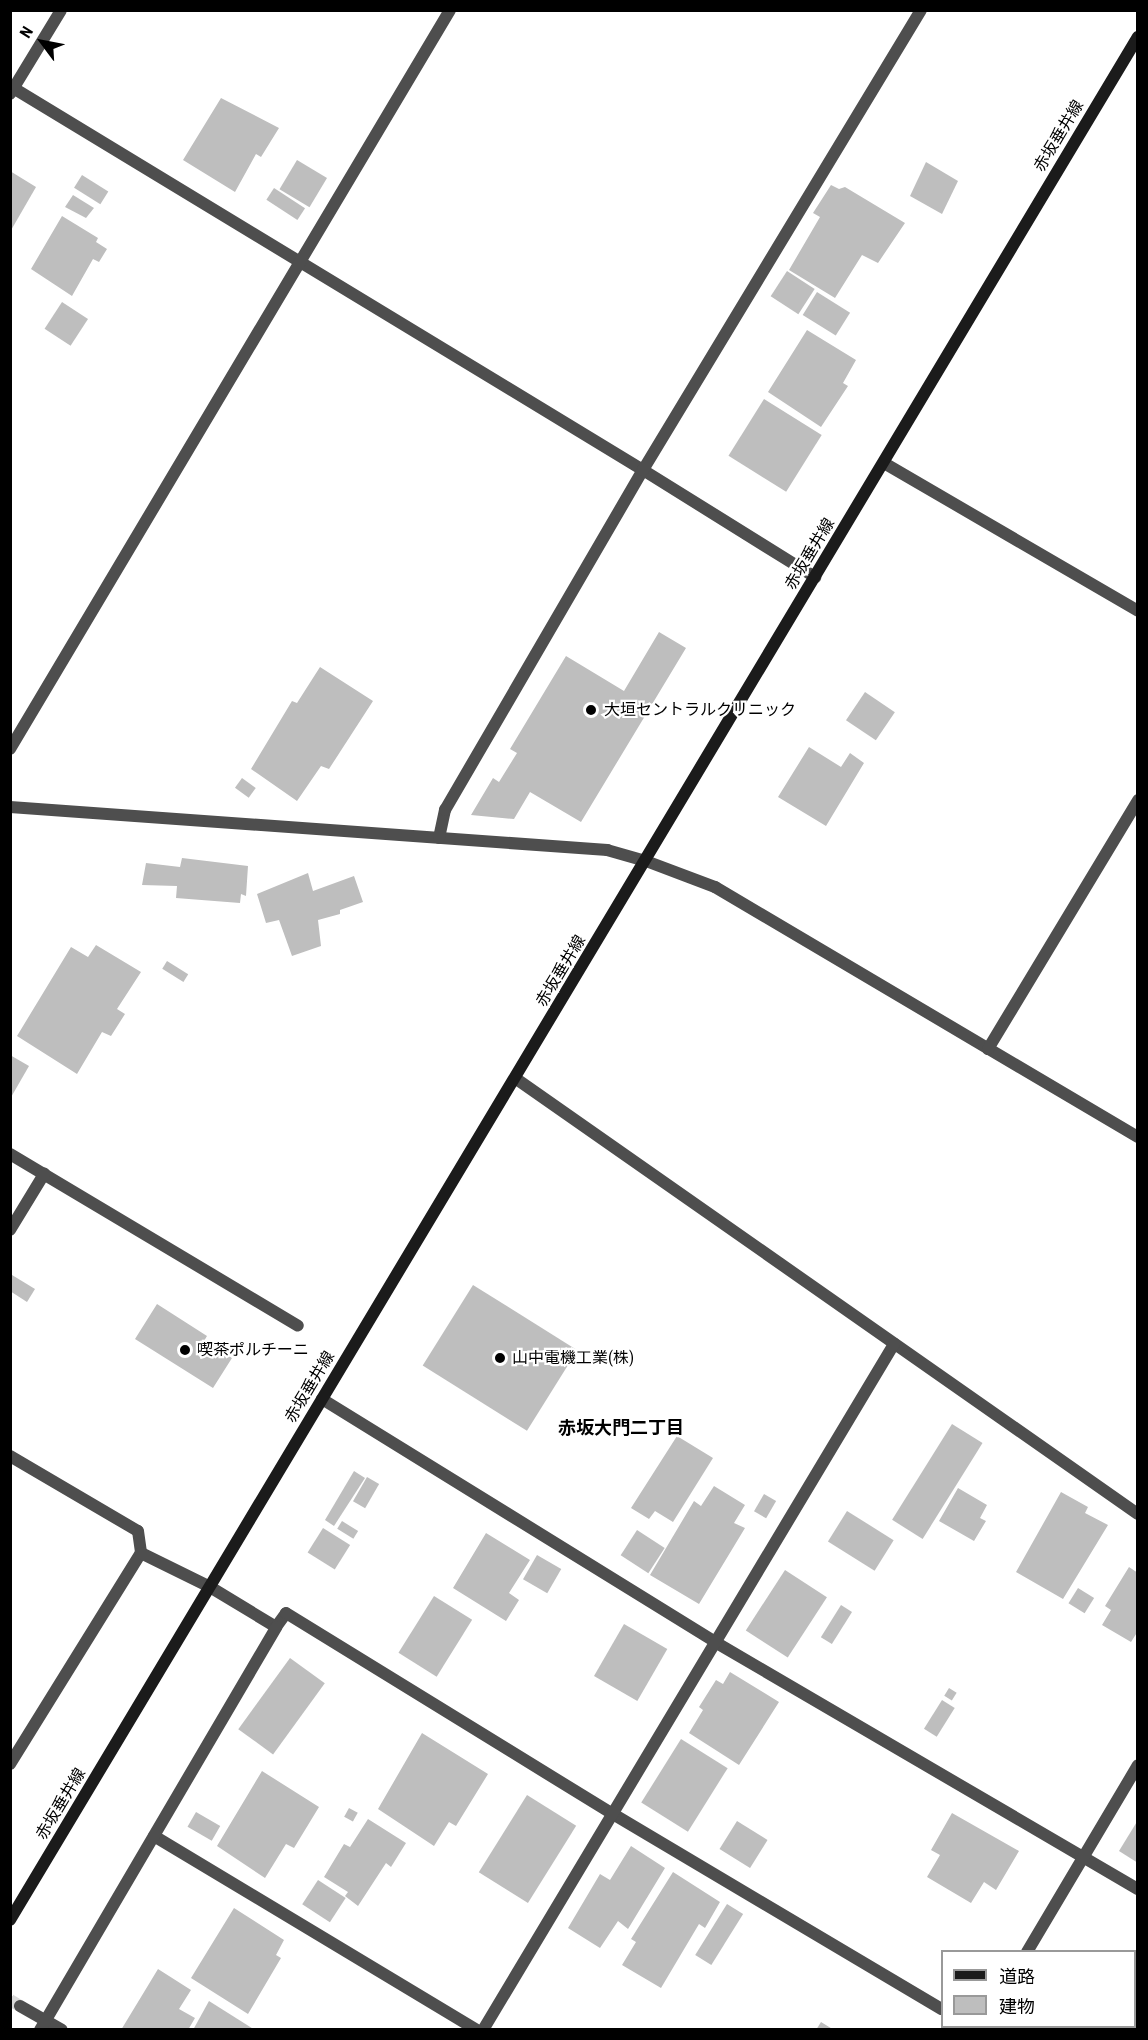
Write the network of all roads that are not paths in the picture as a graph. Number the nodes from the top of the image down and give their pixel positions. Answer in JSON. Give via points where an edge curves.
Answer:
{"nodes":[{"id":1,"x":61,"y":10,"type":"edge"},
{"id":2,"x":450,"y":10,"type":"edge"},
{"id":3,"x":921,"y":10,"type":"edge"},
{"id":4,"x":1137,"y":37,"type":"edge"},
{"id":5,"x":12,"y":90,"type":"edge"},
{"id":6,"x":300,"y":261,"type":"junction"},
{"id":7,"x":884,"y":463,"type":"junction"},
{"id":8,"x":643,"y":470,"type":"junction"},
{"id":9,"x":815,"y":578,"type":"junction"},
{"id":10,"x":1137,"y":611,"type":"edge"},
{"id":11,"x":10,"y":749,"type":"edge"},
{"id":12,"x":1137,"y":800,"type":"edge"},
{"id":13,"x":10,"y":807,"type":"edge"},
{"id":14,"x":439,"y":838,"type":"junction"},
{"id":15,"x":646,"y":861,"type":"junction"},
{"id":16,"x":988,"y":1049,"type":"junction"},
{"id":17,"x":515,"y":1078,"type":"junction"},
{"id":18,"x":1137,"y":1137,"type":"edge"},
{"id":19,"x":10,"y":1154,"type":"edge"},
{"id":20,"x":44,"y":1174,"type":"junction"},
{"id":21,"x":10,"y":1230,"type":"edge"},
{"id":22,"x":298,"y":1326,"type":"dead end"},
{"id":23,"x":894,"y":1344,"type":"junction"},
{"id":24,"x":322,"y":1400,"type":"junction"},
{"id":25,"x":10,"y":1456,"type":"edge"},
{"id":26,"x":1137,"y":1514,"type":"edge"},
{"id":27,"x":141,"y":1553,"type":"junction"},
{"id":28,"x":210,"y":1587,"type":"junction"},
{"id":29,"x":276,"y":1627,"type":"junction"},
{"id":30,"x":716,"y":1642,"type":"junction"},
{"id":31,"x":12,"y":1758,"type":"edge"},
{"id":32,"x":1137,"y":1765,"type":"edge"},
{"id":33,"x":613,"y":1814,"type":"junction"},
{"id":34,"x":154,"y":1836,"type":"junction"},
{"id":35,"x":1084,"y":1857,"type":"junction"},
{"id":36,"x":1137,"y":1889,"type":"edge"},
{"id":37,"x":10,"y":1920,"type":"edge"},
{"id":38,"x":1028,"y":1950,"type":"edge"},
{"id":39,"x":20,"y":2006,"type":"tunnel mouth"},
{"id":40,"x":941,"y":2008,"type":"edge"},
{"id":41,"x":43,"y":2024,"type":"edge"},
{"id":42,"x":62,"y":2030,"type":"edge"},
{"id":43,"x":477,"y":2030,"type":"edge"},
{"id":44,"x":483,"y":2030,"type":"edge"}],
"edges":[{"from":1,"to":5,"type":"street"},
{"from":2,"to":6,"type":"street"},
{"from":3,"to":8,"type":"street"},
{"from":4,"to":7,"type":"main road","name":"赤坂垂井線"},
{"from":5,"to":6,"type":"street"},
{"from":6,"to":8,"type":"street"},
{"from":6,"to":11,"type":"street"},
{"from":7,"to":9,"type":"main road","name":"赤坂垂井線"},
{"from":7,"to":10,"type":"street"},
{"from":8,"to":9,"type":"street"},
{"from":8,"to":14,"type":"street","via":[[445,810]]},
{"from":9,"to":15,"type":"main road","name":"赤坂垂井線"},
{"from":12,"to":16,"type":"street"},
{"from":13,"to":14,"type":"street"},
{"from":14,"to":15,"type":"street","via":[[607,850]]},
{"from":15,"to":16,"type":"street","via":[[715,886]]},
{"from":15,"to":17,"type":"main road","name":"赤坂垂井線"},
{"from":16,"to":18,"type":"street"},
{"from":17,"to":23,"type":"street"},
{"from":17,"to":24,"type":"main road","name":"赤坂垂井線"},
{"from":19,"to":20,"type":"street"},
{"from":20,"to":21,"type":"street"},
{"from":20,"to":22,"type":"street"},
{"from":23,"to":26,"type":"street"},
{"from":23,"to":30,"type":"street"},
{"from":24,"to":28,"type":"main road","name":"赤坂垂井線"},
{"from":24,"to":30,"type":"street"},
{"from":25,"to":27,"type":"street","via":[[138,1531]]},
{"from":27,"to":28,"type":"street"},
{"from":27,"to":31,"type":"street"},
{"from":28,"to":29,"type":"street"},
{"from":28,"to":37,"type":"main road","name":"赤坂垂井線"},
{"from":29,"to":33,"type":"street","via":[[286,1613]]},
{"from":29,"to":34,"type":"street"},
{"from":30,"to":33,"type":"street"},
{"from":30,"to":35,"type":"street"},
{"from":32,"to":35,"type":"street"},
{"from":33,"to":40,"type":"street"},
{"from":33,"to":44,"type":"street"},
{"from":34,"to":41,"type":"street"},
{"from":34,"to":43,"type":"street"},
{"from":35,"to":36,"type":"street"},
{"from":35,"to":38,"type":"street"},
{"from":39,"to":41,"type":"street"},
{"from":41,"to":42,"type":"street"}]}
